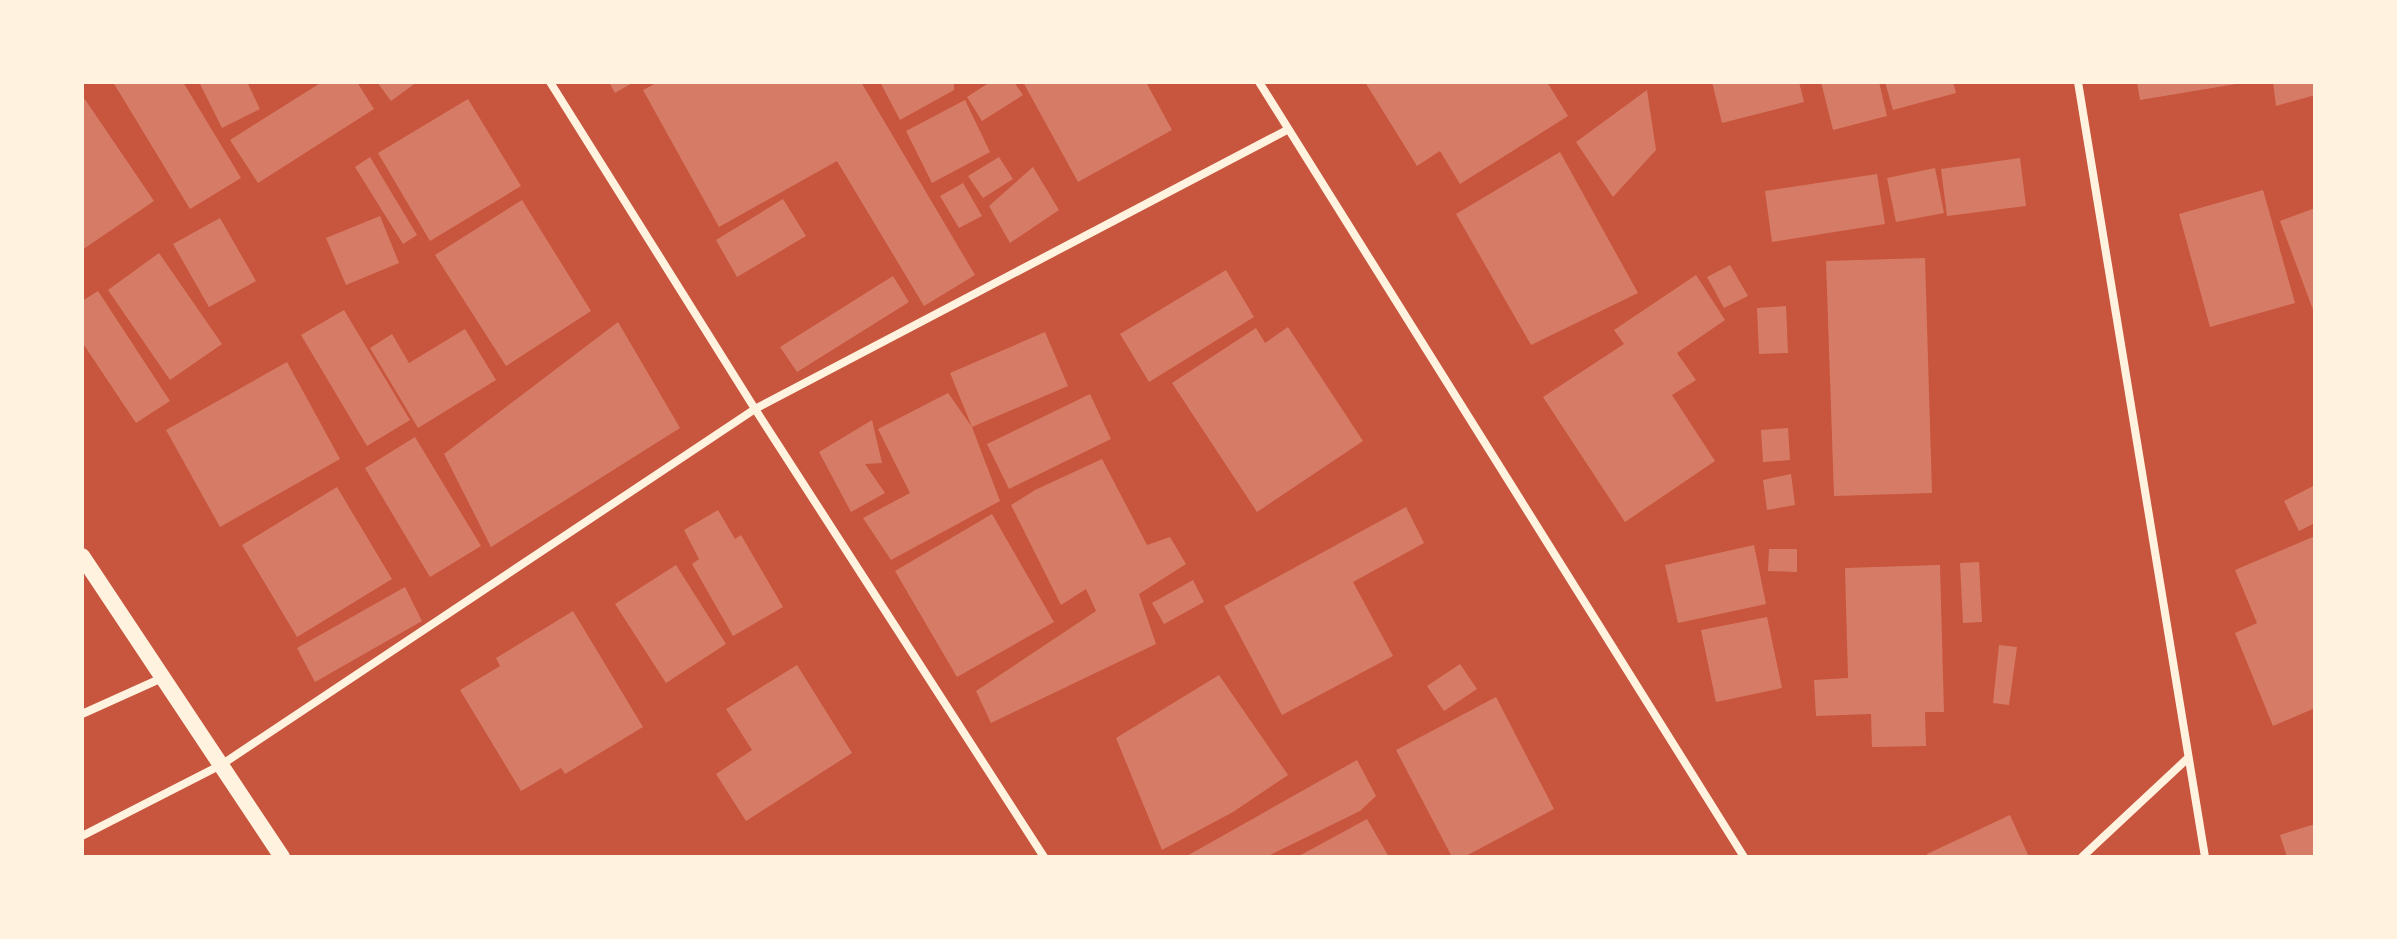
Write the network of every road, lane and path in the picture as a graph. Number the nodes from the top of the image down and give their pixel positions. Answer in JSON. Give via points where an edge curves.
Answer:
{"nodes":[{"id":1,"x":550,"y":82,"type":"edge"},
{"id":2,"x":1259,"y":82,"type":"edge"},
{"id":3,"x":2078,"y":82,"type":"edge"},
{"id":4,"x":1287,"y":130,"type":"junction"},
{"id":5,"x":755,"y":409,"type":"junction"},
{"id":6,"x":82,"y":556,"type":"edge"},
{"id":7,"x":162,"y":678,"type":"junction"},
{"id":8,"x":82,"y":714,"type":"edge"},
{"id":9,"x":2188,"y":758,"type":"junction"},
{"id":10,"x":221,"y":765,"type":"junction"},
{"id":11,"x":82,"y":836,"type":"edge"},
{"id":12,"x":282,"y":857,"type":"edge"},
{"id":13,"x":1044,"y":857,"type":"edge"},
{"id":14,"x":1744,"y":857,"type":"edge"},
{"id":15,"x":2082,"y":857,"type":"edge"},
{"id":16,"x":2205,"y":857,"type":"edge"}],
"edges":[{"from":1,"to":5,"type":"street"},
{"from":2,"to":4,"type":"street"},
{"from":3,"to":9,"type":"street"},
{"from":4,"to":5,"type":"street"},
{"from":4,"to":14,"type":"street"},
{"from":5,"to":10,"type":"street"},
{"from":5,"to":13,"type":"street"},
{"from":6,"to":7,"type":"main road"},
{"from":7,"to":8,"type":"street"},
{"from":7,"to":10,"type":"main road"},
{"from":9,"to":15,"type":"street"},
{"from":9,"to":16,"type":"street"},
{"from":10,"to":11,"type":"street"},
{"from":10,"to":12,"type":"main road"}]}
